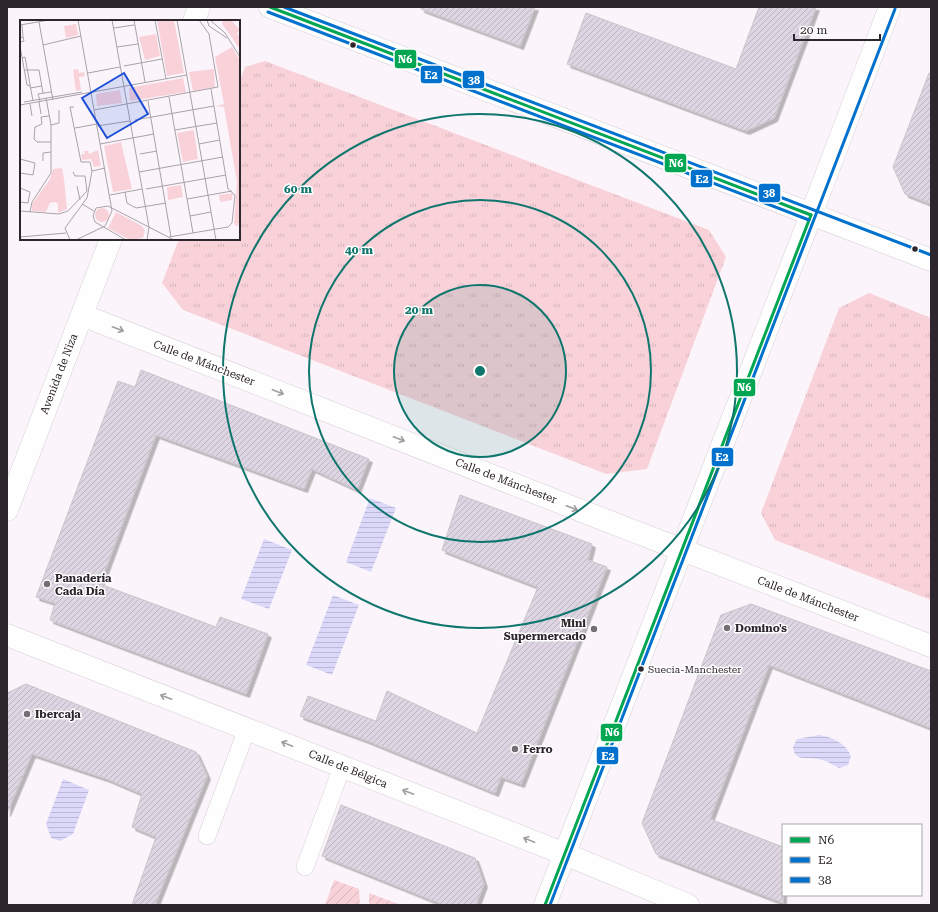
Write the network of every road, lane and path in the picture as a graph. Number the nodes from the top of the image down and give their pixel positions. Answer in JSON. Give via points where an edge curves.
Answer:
{"nodes":[{"id":1,"x":199,"y":7,"type":"edge"},
{"id":2,"x":270,"y":7,"type":"edge"},
{"id":3,"x":890,"y":7,"type":"edge"},
{"id":4,"x":194,"y":20,"type":"edge"},
{"id":5,"x":811,"y":215,"type":"junction"},
{"id":6,"x":111,"y":240,"type":"edge"},
{"id":7,"x":931,"y":260,"type":"edge"},
{"id":8,"x":82,"y":315,"type":"junction"},
{"id":9,"x":7,"y":510,"type":"edge"},
{"id":10,"x":682,"y":550,"type":"junction"},
{"id":11,"x":7,"y":635,"type":"edge"},
{"id":12,"x":931,"y":646,"type":"edge"},
{"id":13,"x":247,"y":729,"type":"junction"},
{"id":14,"x":342,"y":766,"type":"junction"},
{"id":15,"x":207,"y":836,"type":"dead end"},
{"id":16,"x":565,"y":854,"type":"junction"},
{"id":17,"x":305,"y":867,"type":"dead end"},
{"id":18,"x":545,"y":905,"type":"edge"},
{"id":19,"x":688,"y":905,"type":"edge"}],
"edges":[{"from":1,"to":4,"type":"street"},
{"from":2,"to":5,"type":"street"},
{"from":3,"to":5,"type":"street"},
{"from":5,"to":7,"type":"street"},
{"from":5,"to":10,"type":"street"},
{"from":6,"to":8,"type":"street","name":"Avenida de Niza"},
{"from":8,"to":9,"type":"street","name":"Avenida de Niza"},
{"from":8,"to":10,"type":"street","name":"Calle de Mánchester","one_way":true},
{"from":10,"to":12,"type":"street","name":"Calle de Mánchester"},
{"from":10,"to":16,"type":"street"},
{"from":13,"to":11,"type":"street","name":"Calle de Bélgica","one_way":true},
{"from":14,"to":13,"type":"street","name":"Calle de Bélgica","one_way":true},
{"from":13,"to":15,"type":"lane"},
{"from":16,"to":14,"type":"street","name":"Calle de Bélgica","one_way":true},
{"from":14,"to":17,"type":"lane"},
{"from":16,"to":18,"type":"street"},
{"from":16,"to":19,"type":"street","name":"Calle de Bélgica"}]}
